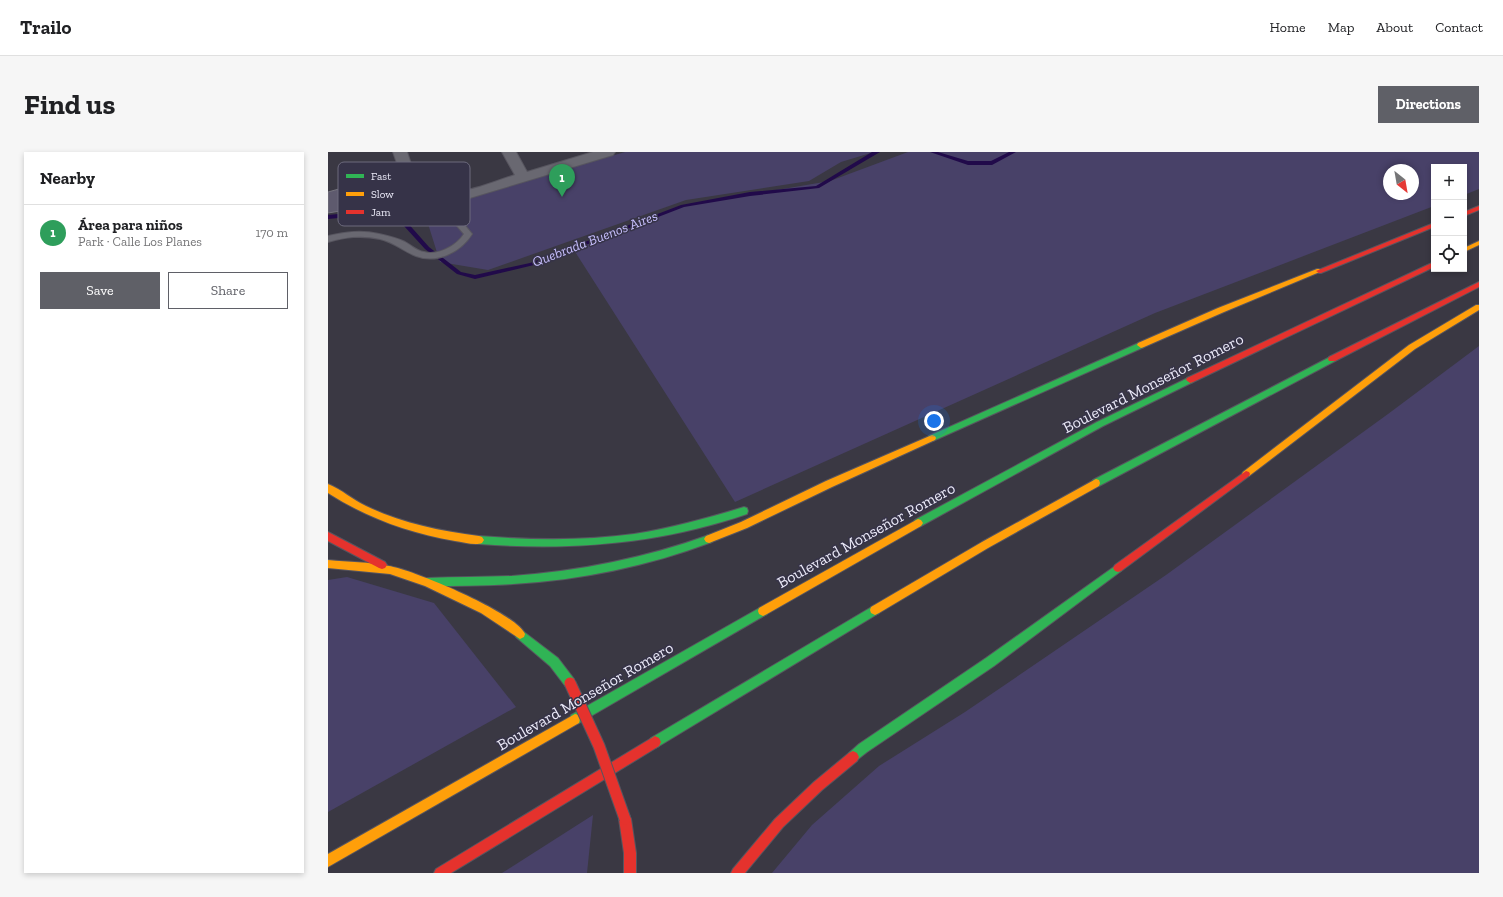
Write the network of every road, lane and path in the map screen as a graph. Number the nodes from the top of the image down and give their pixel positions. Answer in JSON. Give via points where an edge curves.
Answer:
{"nodes":[{"id":1,"x":400,"y":152,"type":"edge"},
{"id":2,"x":509,"y":152,"type":"edge"},
{"id":3,"x":602,"y":153,"type":"edge"},
{"id":4,"x":403,"y":162,"type":"edge"},
{"id":5,"x":523,"y":177,"type":"junction"},
{"id":6,"x":470,"y":193,"type":"edge"},
{"id":7,"x":1479,"y":208,"type":"edge"},
{"id":8,"x":1467,"y":213,"type":"edge"},
{"id":9,"x":461,"y":226,"type":"edge"},
{"id":10,"x":1431,"y":226,"type":"edge"},
{"id":11,"x":328,"y":239,"type":"edge"},
{"id":12,"x":1479,"y":242,"type":"edge"},
{"id":13,"x":1467,"y":248,"type":"edge"},
{"id":14,"x":1431,"y":265,"type":"edge"},
{"id":15,"x":1479,"y":284,"type":"edge"},
{"id":16,"x":1479,"y":307,"type":"edge"},
{"id":17,"x":829,"y":484,"type":"junction"},
{"id":18,"x":328,"y":488,"type":"edge"},
{"id":19,"x":328,"y":536,"type":"edge"},
{"id":20,"x":328,"y":564,"type":"edge"},
{"id":21,"x":390,"y":570,"type":"junction"},
{"id":22,"x":427,"y":582,"type":"junction"},
{"id":23,"x":328,"y":860,"type":"edge"},
{"id":24,"x":440,"y":873,"type":"edge"},
{"id":25,"x":630,"y":873,"type":"edge"},
{"id":26,"x":737,"y":873,"type":"edge"}],
"edges":[{"from":1,"to":4,"type":"street"},
{"from":2,"to":5,"type":"street"},
{"from":3,"to":5,"type":"street"},
{"from":5,"to":6,"type":"street"},
{"from":7,"to":8,"type":"main road"},
{"from":9,"to":11,"type":"lane","via":[[468,234],[454,249],[423,255],[398,242],[365,234],[354,233]]},
{"from":10,"to":17,"type":"main road","via":[[1221,310]]},
{"from":12,"to":13,"type":"main road"},
{"from":14,"to":23,"type":"main road","name":"Boulevard Monseñor Romero","via":[[1217,366],[1059,446],[894,536]]},
{"from":15,"to":24,"type":"main road","via":[[1203,425],[986,544]]},
{"from":16,"to":26,"type":"main road","via":[[1412,347],[1264,460],[990,662],[863,748],[779,823]]},
{"from":17,"to":18,"type":"main road","via":[[669,532],[580,542],[521,544],[455,538],[408,527],[370,512]]},
{"from":17,"to":22,"type":"main road","via":[[738,527],[696,544],[634,563],[525,579]]},
{"from":19,"to":21,"type":"main road"},
{"from":20,"to":21,"type":"main road"},
{"from":21,"to":22,"type":"main road"},
{"from":22,"to":25,"type":"main road","bridge":true,"via":[[485,610],[511,626],[554,662],[570,683],[599,746],[625,819]]}]}
